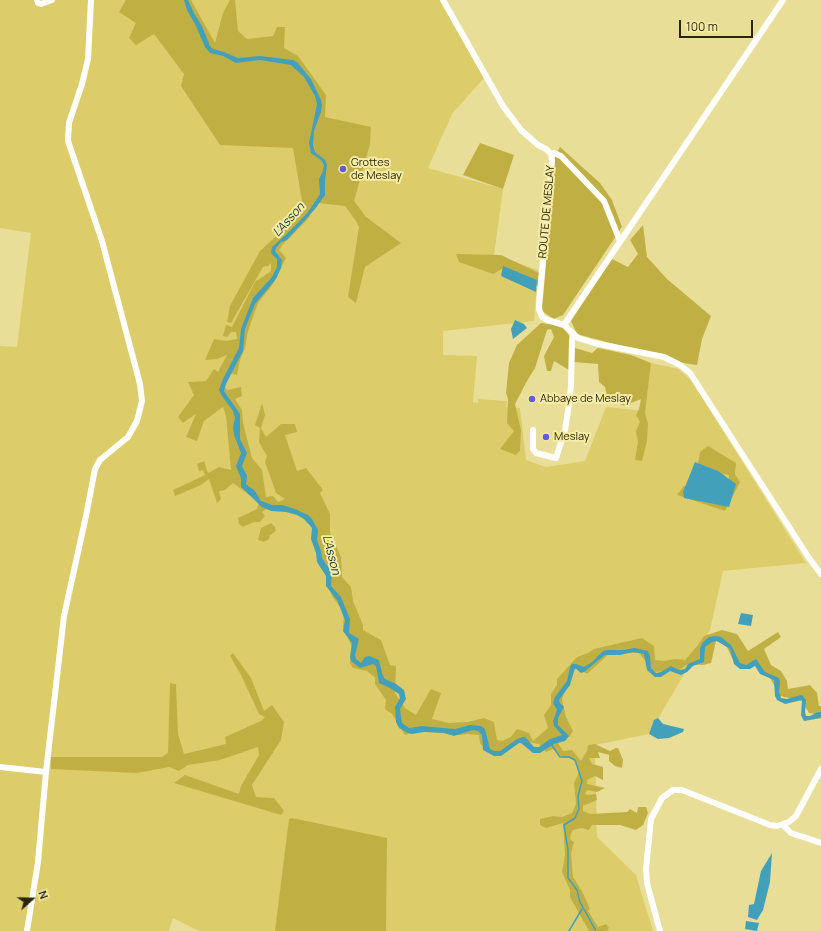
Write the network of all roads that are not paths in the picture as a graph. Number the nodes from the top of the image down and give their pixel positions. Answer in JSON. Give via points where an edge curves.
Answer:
{"nodes":[{"id":1,"x":36,"y":0,"type":"edge"},
{"id":2,"x":52,"y":0,"type":"edge"},
{"id":3,"x":91,"y":0,"type":"edge"},
{"id":4,"x":443,"y":0,"type":"edge"},
{"id":5,"x":783,"y":0,"type":"edge"},
{"id":6,"x":551,"y":154,"type":"junction"},
{"id":7,"x":620,"y":241,"type":"junction"},
{"id":8,"x":564,"y":325,"type":"junction"},
{"id":9,"x":573,"y":335,"type":"junction"},
{"id":10,"x":534,"y":430,"type":"dead end"},
{"id":11,"x":821,"y":574,"type":"edge"},
{"id":12,"x":0,"y":767,"type":"edge"},
{"id":13,"x":821,"y":769,"type":"edge"},
{"id":14,"x":46,"y":772,"type":"junction"},
{"id":15,"x":783,"y":824,"type":"junction"},
{"id":16,"x":821,"y":843,"type":"edge"},
{"id":17,"x":27,"y":931,"type":"edge"},
{"id":18,"x":660,"y":931,"type":"edge"}],
"edges":[{"from":1,"to":2,"type":"street","via":[[41,4]]},
{"from":3,"to":14,"type":"street","via":[[88,59],[69,124],[68,141],[102,241],[140,384],[142,401],[137,421],[128,437],[100,460],[95,469],[64,616]]},
{"from":4,"to":6,"type":"street","name":"ROUTE DE MESLAY","via":[[503,106],[521,130]]},
{"from":5,"to":7,"type":"street"},
{"from":6,"to":7,"type":"street","via":[[561,156],[604,201]]},
{"from":6,"to":8,"type":"street","name":"ROUTE DE MESLAY","via":[[539,309],[547,320]]},
{"from":7,"to":8,"type":"street"},
{"from":8,"to":9,"type":"street"},
{"from":9,"to":10,"type":"street","via":[[568,411],[556,458],[536,453],[532,449]]},
{"from":9,"to":11,"type":"street","via":[[594,343],[664,357],[680,364],[690,373]]},
{"from":12,"to":14,"type":"street"},
{"from":13,"to":15,"type":"street","via":[[796,816]]},
{"from":14,"to":17,"type":"street","via":[[38,862]]},
{"from":15,"to":16,"type":"street","via":[[791,833]]},
{"from":15,"to":18,"type":"street","via":[[770,825],[682,790],[667,793],[651,819],[646,869],[647,883]]}]}
